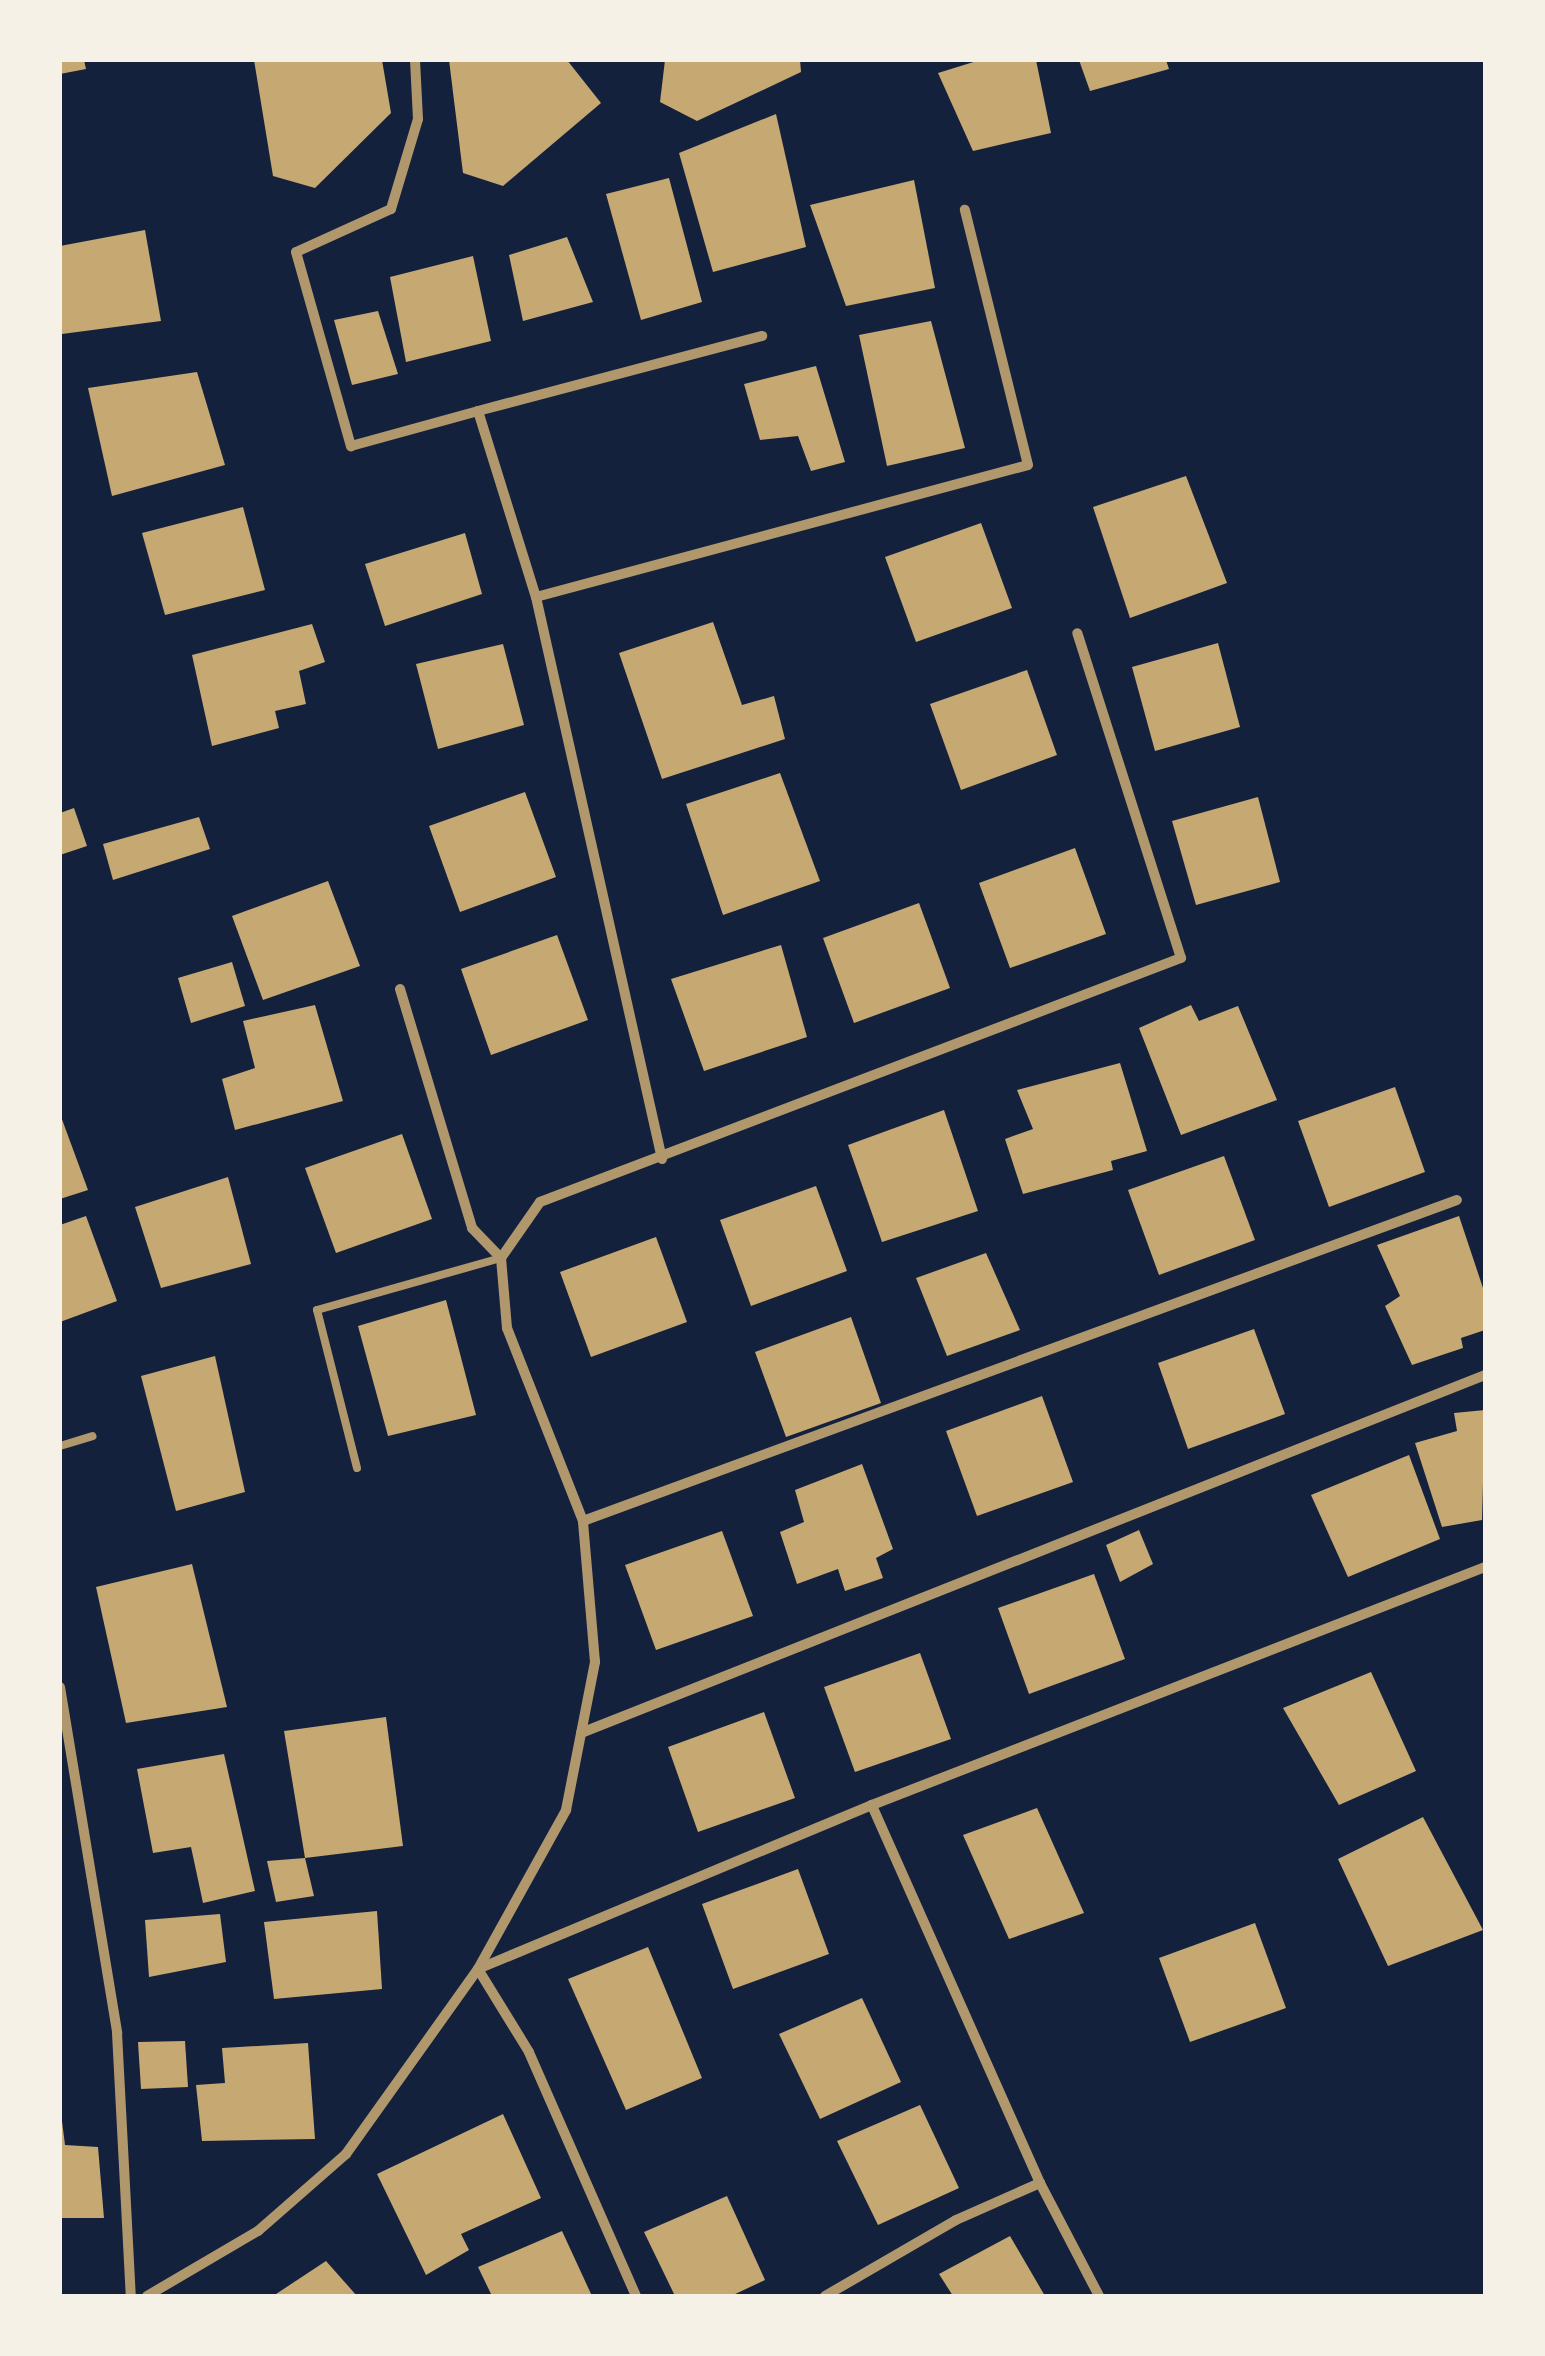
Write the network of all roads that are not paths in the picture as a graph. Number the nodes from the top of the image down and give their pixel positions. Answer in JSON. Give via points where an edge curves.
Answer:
{"nodes":[{"id":1,"x":414,"y":60,"type":"edge"},
{"id":2,"x":965,"y":210,"type":"dead end"},
{"id":3,"x":762,"y":336,"type":"dead end"},
{"id":4,"x":478,"y":411,"type":"junction"},
{"id":5,"x":536,"y":597,"type":"junction"},
{"id":6,"x":1077,"y":633,"type":"dead end"},
{"id":7,"x":400,"y":989,"type":"dead end"},
{"id":8,"x":662,"y":1159,"type":"junction"},
{"id":9,"x":1457,"y":1200,"type":"dead end"},
{"id":10,"x":501,"y":1258,"type":"junction"},
{"id":11,"x":1485,"y":1375,"type":"edge"},
{"id":12,"x":93,"y":1436,"type":"dead end"},
{"id":13,"x":60,"y":1446,"type":"edge"},
{"id":14,"x":357,"y":1468,"type":"dead end"},
{"id":15,"x":583,"y":1521,"type":"junction"},
{"id":16,"x":1485,"y":1567,"type":"edge"},
{"id":17,"x":60,"y":1687,"type":"edge"},
{"id":18,"x":581,"y":1733,"type":"junction"},
{"id":19,"x":66,"y":1761,"type":"edge"},
{"id":20,"x":872,"y":1805,"type":"junction"},
{"id":21,"x":478,"y":1969,"type":"junction"},
{"id":22,"x":1040,"y":2183,"type":"junction"},
{"id":23,"x":131,"y":2296,"type":"edge"},
{"id":24,"x":147,"y":2296,"type":"edge"},
{"id":25,"x":636,"y":2296,"type":"edge"},
{"id":26,"x":825,"y":2296,"type":"edge"},
{"id":27,"x":1099,"y":2296,"type":"edge"}],
"edges":[{"from":1,"to":4,"type":"street","via":[[418,120],[390,209],[296,252],[351,446]]},
{"from":2,"to":5,"type":"street","via":[[1028,466]]},
{"from":3,"to":4,"type":"street"},
{"from":4,"to":5,"type":"street"},
{"from":5,"to":8,"type":"street"},
{"from":6,"to":8,"type":"street","via":[[1180,958]]},
{"from":7,"to":10,"type":"street","via":[[472,1228]]},
{"from":8,"to":10,"type":"street","via":[[540,1202]]},
{"from":9,"to":15,"type":"street"},
{"from":10,"to":14,"type":"lane","via":[[317,1310]]},
{"from":10,"to":15,"type":"street","via":[[507,1328]]},
{"from":11,"to":18,"type":"street"},
{"from":12,"to":13,"type":"lane"},
{"from":15,"to":18,"type":"street","via":[[595,1662]]},
{"from":16,"to":20,"type":"street"},
{"from":17,"to":19,"type":"street"},
{"from":18,"to":21,"type":"street","via":[[566,1810]]},
{"from":19,"to":23,"type":"street","via":[[117,2033]]},
{"from":20,"to":21,"type":"street"},
{"from":20,"to":22,"type":"street"},
{"from":21,"to":24,"type":"street","via":[[346,2154],[258,2231]]},
{"from":21,"to":25,"type":"street","via":[[528,2052]]},
{"from":22,"to":26,"type":"street","via":[[956,2220]]},
{"from":22,"to":27,"type":"street"}]}
